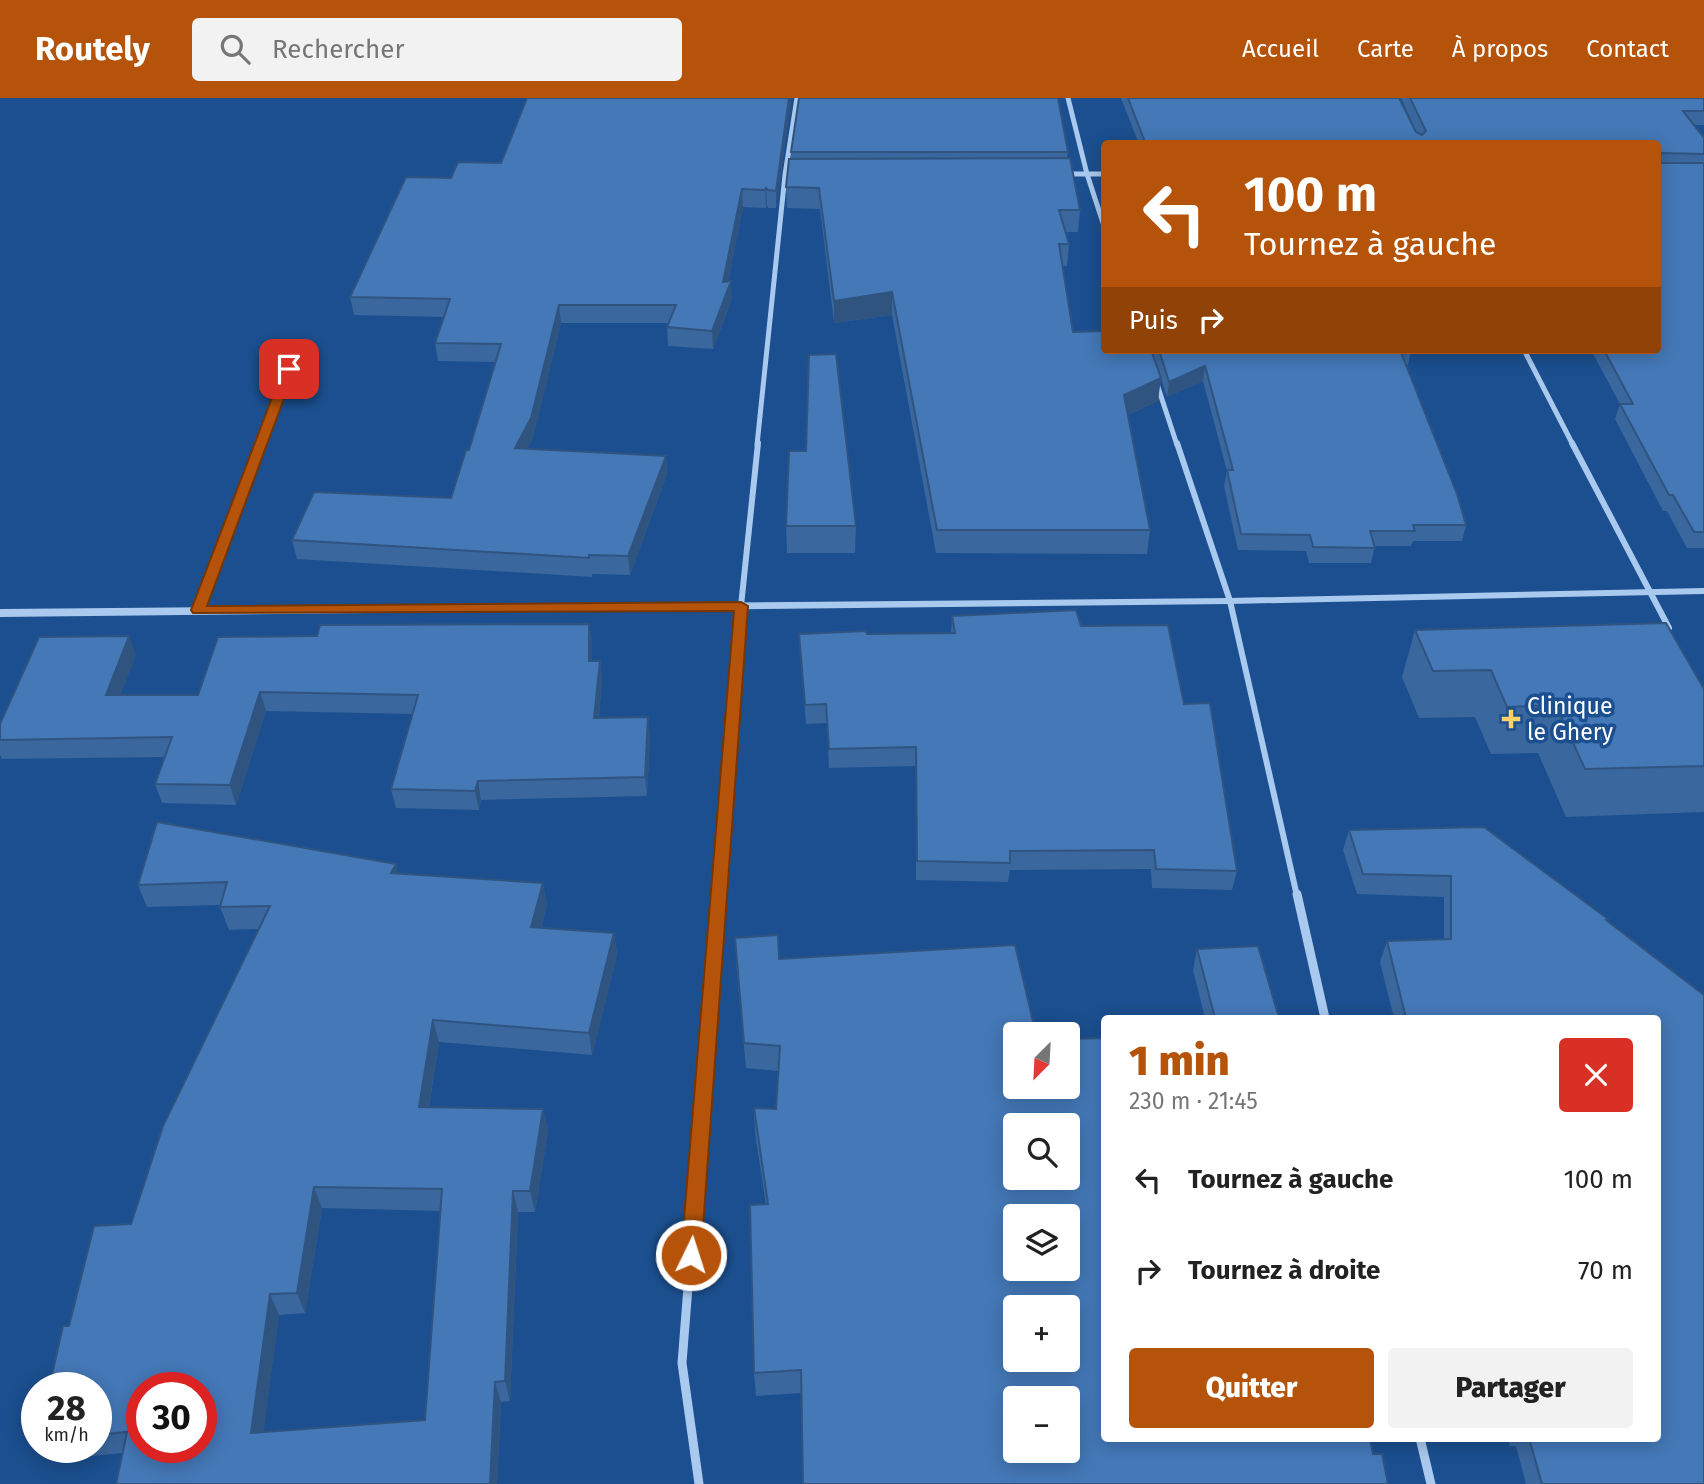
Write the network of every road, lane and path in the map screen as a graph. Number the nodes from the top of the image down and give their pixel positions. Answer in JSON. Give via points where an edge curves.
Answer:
{"nodes":[{"id":1,"x":797,"y":98,"type":"edge"},
{"id":2,"x":1068,"y":98,"type":"edge"},
{"id":3,"x":1059,"y":174,"type":"edge"},
{"id":4,"x":1087,"y":174,"type":"junction"},
{"id":5,"x":1101,"y":174,"type":"edge"},
{"id":6,"x":785,"y":175,"type":"junction"},
{"id":7,"x":799,"y":175,"type":"edge"},
{"id":8,"x":1101,"y":217,"type":"edge"},
{"id":9,"x":1526,"y":354,"type":"edge"},
{"id":10,"x":289,"y":369,"type":"dead end"},
{"id":11,"x":1155,"y":376,"type":"edge"},
{"id":12,"x":1648,"y":591,"type":"junction"},
{"id":13,"x":1704,"y":591,"type":"edge"},
{"id":14,"x":1230,"y":601,"type":"junction"},
{"id":15,"x":741,"y":606,"type":"junction"},
{"id":16,"x":198,"y":610,"type":"junction"},
{"id":17,"x":0,"y":613,"type":"edge"},
{"id":18,"x":1673,"y":635,"type":"edge"},
{"id":19,"x":1324,"y":1015,"type":"edge"},
{"id":20,"x":1421,"y":1442,"type":"edge"},
{"id":21,"x":699,"y":1484,"type":"edge"},
{"id":22,"x":1431,"y":1484,"type":"edge"}],
"edges":[{"from":1,"to":6,"type":"street"},
{"from":2,"to":4,"type":"street"},
{"from":3,"to":4,"type":"street"},
{"from":4,"to":5,"type":"street"},
{"from":4,"to":8,"type":"street"},
{"from":6,"to":7,"type":"street"},
{"from":6,"to":15,"type":"street"},
{"from":9,"to":12,"type":"street"},
{"from":10,"to":16,"type":"street"},
{"from":11,"to":14,"type":"street"},
{"from":12,"to":13,"type":"street"},
{"from":12,"to":14,"type":"street"},
{"from":12,"to":18,"type":"street"},
{"from":14,"to":15,"type":"street"},
{"from":14,"to":19,"type":"street"},
{"from":15,"to":16,"type":"street"},
{"from":15,"to":21,"type":"street","via":[[682,1363]]},
{"from":16,"to":17,"type":"street"},
{"from":20,"to":22,"type":"street"}]}
